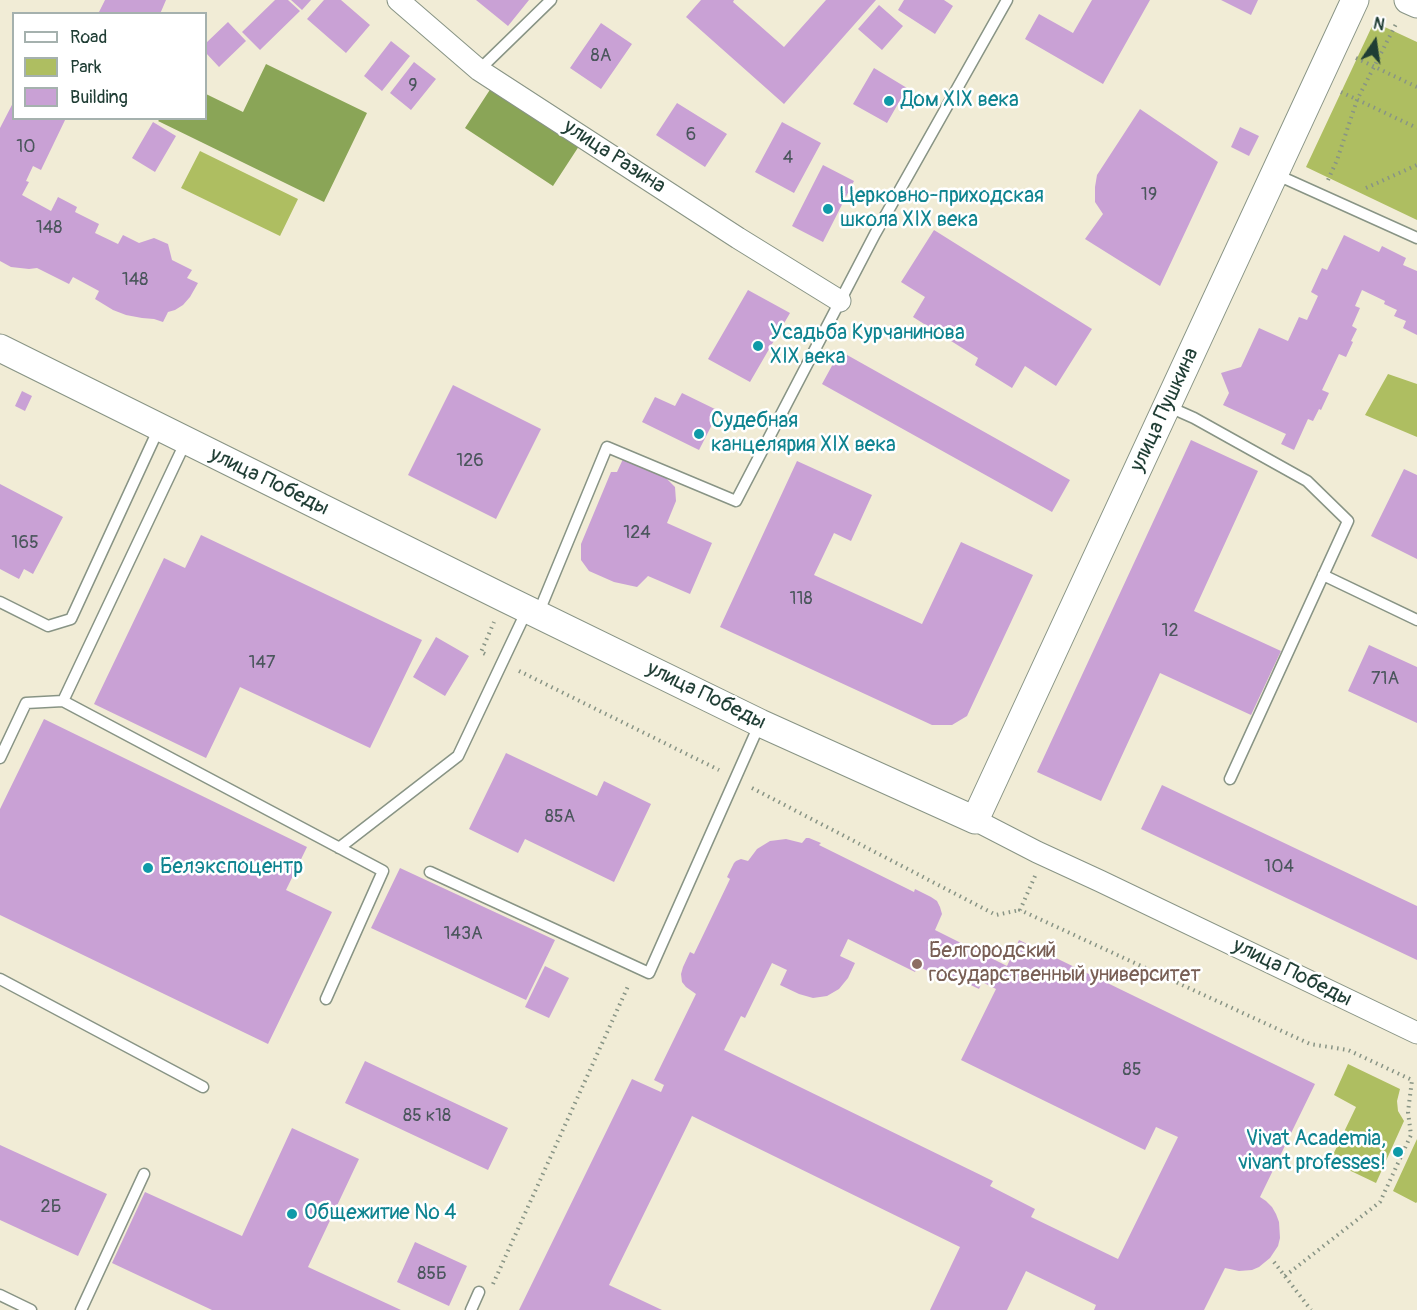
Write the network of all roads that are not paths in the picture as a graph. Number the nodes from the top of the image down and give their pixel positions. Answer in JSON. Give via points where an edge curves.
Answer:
{"nodes":[{"id":1,"x":398,"y":0,"type":"edge"},
{"id":2,"x":551,"y":0,"type":"edge"},
{"id":3,"x":1007,"y":0,"type":"edge"},
{"id":4,"x":1355,"y":0,"type":"edge"},
{"id":5,"x":479,"y":70,"type":"junction"},
{"id":6,"x":1275,"y":173,"type":"junction"},
{"id":7,"x":1417,"y":238,"type":"edge"},
{"id":8,"x":840,"y":301,"type":"junction"},
{"id":9,"x":0,"y":348,"type":"edge"},
{"id":10,"x":1167,"y":406,"type":"junction"},
{"id":11,"x":159,"y":428,"type":"junction"},
{"id":12,"x":186,"y":440,"type":"junction"},
{"id":13,"x":1323,"y":575,"type":"junction"},
{"id":14,"x":0,"y":602,"type":"edge"},
{"id":15,"x":532,"y":612,"type":"junction"},
{"id":16,"x":1417,"y":620,"type":"edge"},
{"id":17,"x":63,"y":701,"type":"junction"},
{"id":18,"x":760,"y":723,"type":"junction"},
{"id":19,"x":0,"y":758,"type":"edge"},
{"id":20,"x":1230,"y":779,"type":"dead end"},
{"id":21,"x":975,"y":820,"type":"junction"},
{"id":22,"x":339,"y":848,"type":"junction"},
{"id":23,"x":430,"y":872,"type":"dead end"},
{"id":24,"x":0,"y":979,"type":"edge"},
{"id":25,"x":326,"y":999,"type":"dead end"},
{"id":26,"x":1417,"y":1033,"type":"edge"},
{"id":27,"x":203,"y":1087,"type":"dead end"},
{"id":28,"x":144,"y":1174,"type":"dead end"},
{"id":29,"x":479,"y":1292,"type":"dead end"},
{"id":30,"x":0,"y":1295,"type":"edge"},
{"id":31,"x":32,"y":1310,"type":"edge"},
{"id":32,"x":81,"y":1310,"type":"edge"},
{"id":33,"x":471,"y":1310,"type":"edge"}],
"edges":[{"from":1,"to":5,"type":"street","name":"улица Разина"},
{"from":2,"to":5,"type":"lane"},
{"from":3,"to":8,"type":"lane"},
{"from":4,"to":6,"type":"street","name":"улица Пушкина"},
{"from":5,"to":8,"type":"street","name":"улица Разина"},
{"from":6,"to":7,"type":"lane"},
{"from":6,"to":10,"type":"street","name":"улица Пушкина"},
{"from":8,"to":15,"type":"lane","via":[[736,501],[607,447]]},
{"from":9,"to":11,"type":"street","name":"улица Победы"},
{"from":10,"to":13,"type":"lane","via":[[1307,481],[1348,521]]},
{"from":10,"to":21,"type":"street","name":"улица Пушкина"},
{"from":11,"to":12,"type":"street","name":"улица Победы"},
{"from":11,"to":14,"type":"lane","via":[[71,619],[48,626]]},
{"from":12,"to":15,"type":"street","name":"улица Победы"},
{"from":12,"to":17,"type":"lane"},
{"from":13,"to":16,"type":"lane"},
{"from":13,"to":20,"type":"lane"},
{"from":15,"to":18,"type":"street","name":"улица Победы"},
{"from":15,"to":22,"type":"lane","via":[[458,756]]},
{"from":17,"to":19,"type":"lane","via":[[26,703]]},
{"from":17,"to":22,"type":"lane"},
{"from":18,"to":21,"type":"street","name":"улица Победы"},
{"from":18,"to":23,"type":"lane","via":[[649,973]]},
{"from":21,"to":26,"type":"street","name":"улица Победы"},
{"from":22,"to":25,"type":"lane","via":[[383,871]]},
{"from":24,"to":27,"type":"lane"},
{"from":28,"to":32,"type":"lane"},
{"from":29,"to":33,"type":"lane"},
{"from":30,"to":31,"type":"lane"}]}
